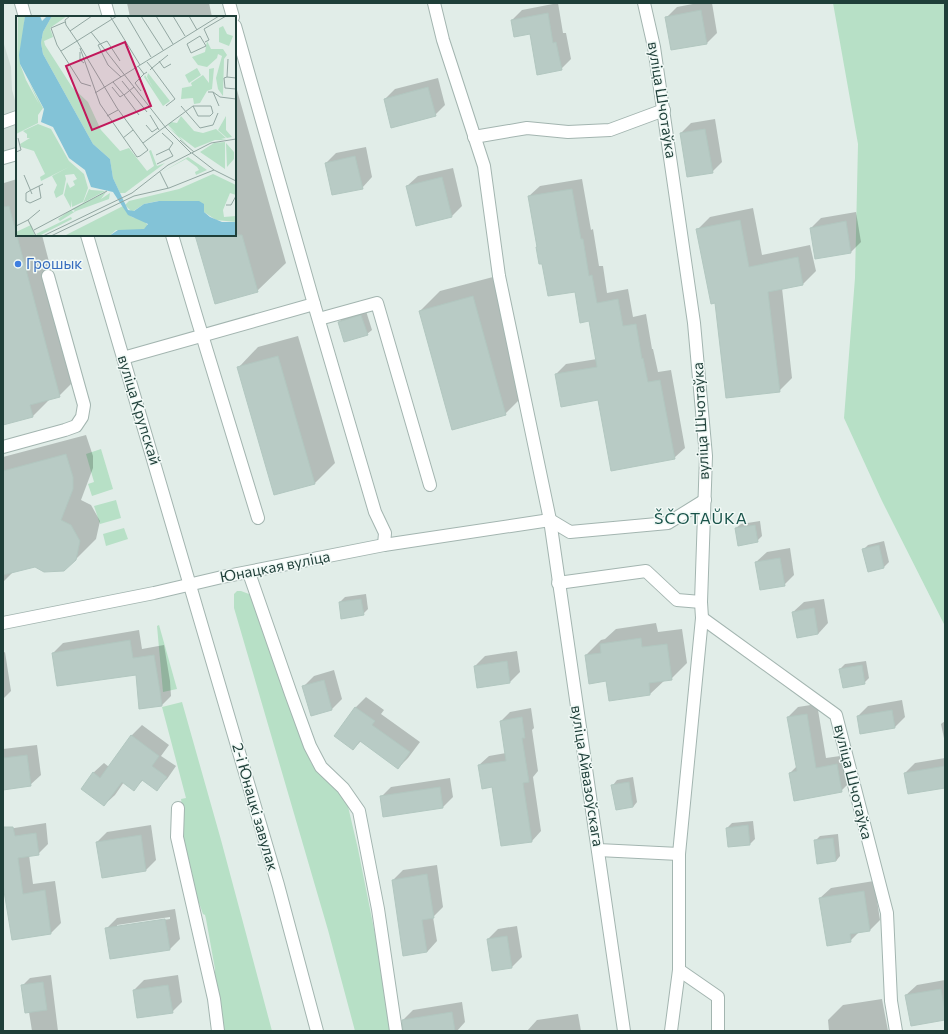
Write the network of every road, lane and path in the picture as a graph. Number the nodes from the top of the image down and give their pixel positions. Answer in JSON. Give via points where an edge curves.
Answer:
{"nodes":[{"id":1,"x":21,"y":3,"type":"edge"},
{"id":2,"x":105,"y":3,"type":"edge"},
{"id":3,"x":228,"y":3,"type":"edge"},
{"id":4,"x":434,"y":3,"type":"edge"},
{"id":5,"x":644,"y":3,"type":"edge"},
{"id":6,"x":25,"y":16,"type":"edge"},
{"id":7,"x":109,"y":16,"type":"edge"},
{"id":8,"x":232,"y":16,"type":"edge"},
{"id":9,"x":236,"y":30,"type":"edge"},
{"id":10,"x":664,"y":110,"type":"junction"},
{"id":11,"x":16,"y":117,"type":"edge"},
{"id":12,"x":3,"y":122,"type":"edge"},
{"id":13,"x":474,"y":137,"type":"junction"},
{"id":14,"x":16,"y":154,"type":"edge"},
{"id":15,"x":3,"y":158,"type":"edge"},
{"id":16,"x":88,"y":236,"type":"edge"},
{"id":17,"x":172,"y":236,"type":"edge"},
{"id":18,"x":48,"y":276,"type":"dead end"},
{"id":19,"x":314,"y":304,"type":"junction"},
{"id":20,"x":319,"y":319,"type":"junction"},
{"id":21,"x":202,"y":336,"type":"junction"},
{"id":22,"x":123,"y":358,"type":"junction"},
{"id":23,"x":3,"y":447,"type":"edge"},
{"id":24,"x":430,"y":485,"type":"dead end"},
{"id":25,"x":705,"y":500,"type":"junction"},
{"id":26,"x":258,"y":518,"type":"dead end"},
{"id":27,"x":550,"y":520,"type":"junction"},
{"id":28,"x":384,"y":545,"type":"junction"},
{"id":29,"x":249,"y":573,"type":"junction"},
{"id":30,"x":558,"y":583,"type":"junction"},
{"id":31,"x":190,"y":585,"type":"junction"},
{"id":32,"x":701,"y":602,"type":"junction"},
{"id":33,"x":702,"y":618,"type":"junction"},
{"id":34,"x":3,"y":623,"type":"edge"},
{"id":35,"x":178,"y":808,"type":"dead end"},
{"id":36,"x":598,"y":850,"type":"junction"},
{"id":37,"x":679,"y":854,"type":"junction"},
{"id":38,"x":679,"y":970,"type":"junction"},
{"id":39,"x":218,"y":1031,"type":"edge"},
{"id":40,"x":317,"y":1031,"type":"edge"},
{"id":41,"x":396,"y":1031,"type":"edge"},
{"id":42,"x":624,"y":1031,"type":"edge"},
{"id":43,"x":672,"y":1031,"type":"edge"},
{"id":44,"x":718,"y":1031,"type":"edge"},
{"id":45,"x":896,"y":1031,"type":"edge"}],
"edges":[{"from":1,"to":6,"type":"street"},
{"from":2,"to":7,"type":"street"},
{"from":3,"to":8,"type":"street"},
{"from":4,"to":13,"type":"street"},
{"from":5,"to":10,"type":"street","name":"вуліца Шчотаўка"},
{"from":9,"to":19,"type":"street"},
{"from":10,"to":13,"type":"street","via":[[610,130],[568,132],[527,128]]},
{"from":10,"to":25,"type":"street","name":"вуліца Шчотаўка","via":[[694,324],[706,456]]},
{"from":11,"to":12,"type":"street"},
{"from":13,"to":27,"type":"street","via":[[484,166],[499,276]]},
{"from":14,"to":15,"type":"street"},
{"from":16,"to":22,"type":"street","name":"вуліца Крупскай"},
{"from":17,"to":21,"type":"street"},
{"from":18,"to":23,"type":"street","via":[[84,405],[82,418],[76,426]]},
{"from":19,"to":20,"type":"street"},
{"from":19,"to":21,"type":"street"},
{"from":20,"to":24,"type":"street","via":[[377,303]]},
{"from":20,"to":28,"type":"street","via":[[375,512],[385,533]]},
{"from":21,"to":22,"type":"street"},
{"from":21,"to":26,"type":"street"},
{"from":22,"to":31,"type":"street","name":"вуліца Крупскай"},
{"from":25,"to":27,"type":"street","via":[[668,523],[570,532]]},
{"from":25,"to":32,"type":"street","name":"вуліца Шчотаўка"},
{"from":27,"to":28,"type":"street","name":"Юнацкая вуліца"},
{"from":27,"to":30,"type":"street","name":"вуліца Айвазоўскага"},
{"from":28,"to":29,"type":"street","name":"Юнацкая вуліца"},
{"from":29,"to":31,"type":"street","name":"Юнацкая вуліца"},
{"from":29,"to":41,"type":"street","via":[[310,746],[321,767],[343,788],[359,811],[378,909]]},
{"from":30,"to":32,"type":"street","via":[[646,571],[677,600]]},
{"from":30,"to":36,"type":"street","name":"вуліца Айвазоўскага"},
{"from":31,"to":34,"type":"street","name":"Юнацкая вуліца"},
{"from":31,"to":40,"type":"street","name":"2-і Юнацкі завулак","via":[[278,885]]},
{"from":32,"to":33,"type":"street","name":"вуліца Шчотаўка"},
{"from":33,"to":37,"type":"street"},
{"from":33,"to":45,"type":"street","name":"вуліца Шчотаўка","via":[[836,715],[887,913],[891,1001]]},
{"from":35,"to":39,"type":"street","via":[[177,837],[214,999]]},
{"from":36,"to":37,"type":"street"},
{"from":36,"to":42,"type":"street","name":"вуліца Айвазоўскага"},
{"from":37,"to":38,"type":"street"},
{"from":38,"to":43,"type":"street"},
{"from":38,"to":44,"type":"street","via":[[718,998]]}]}
